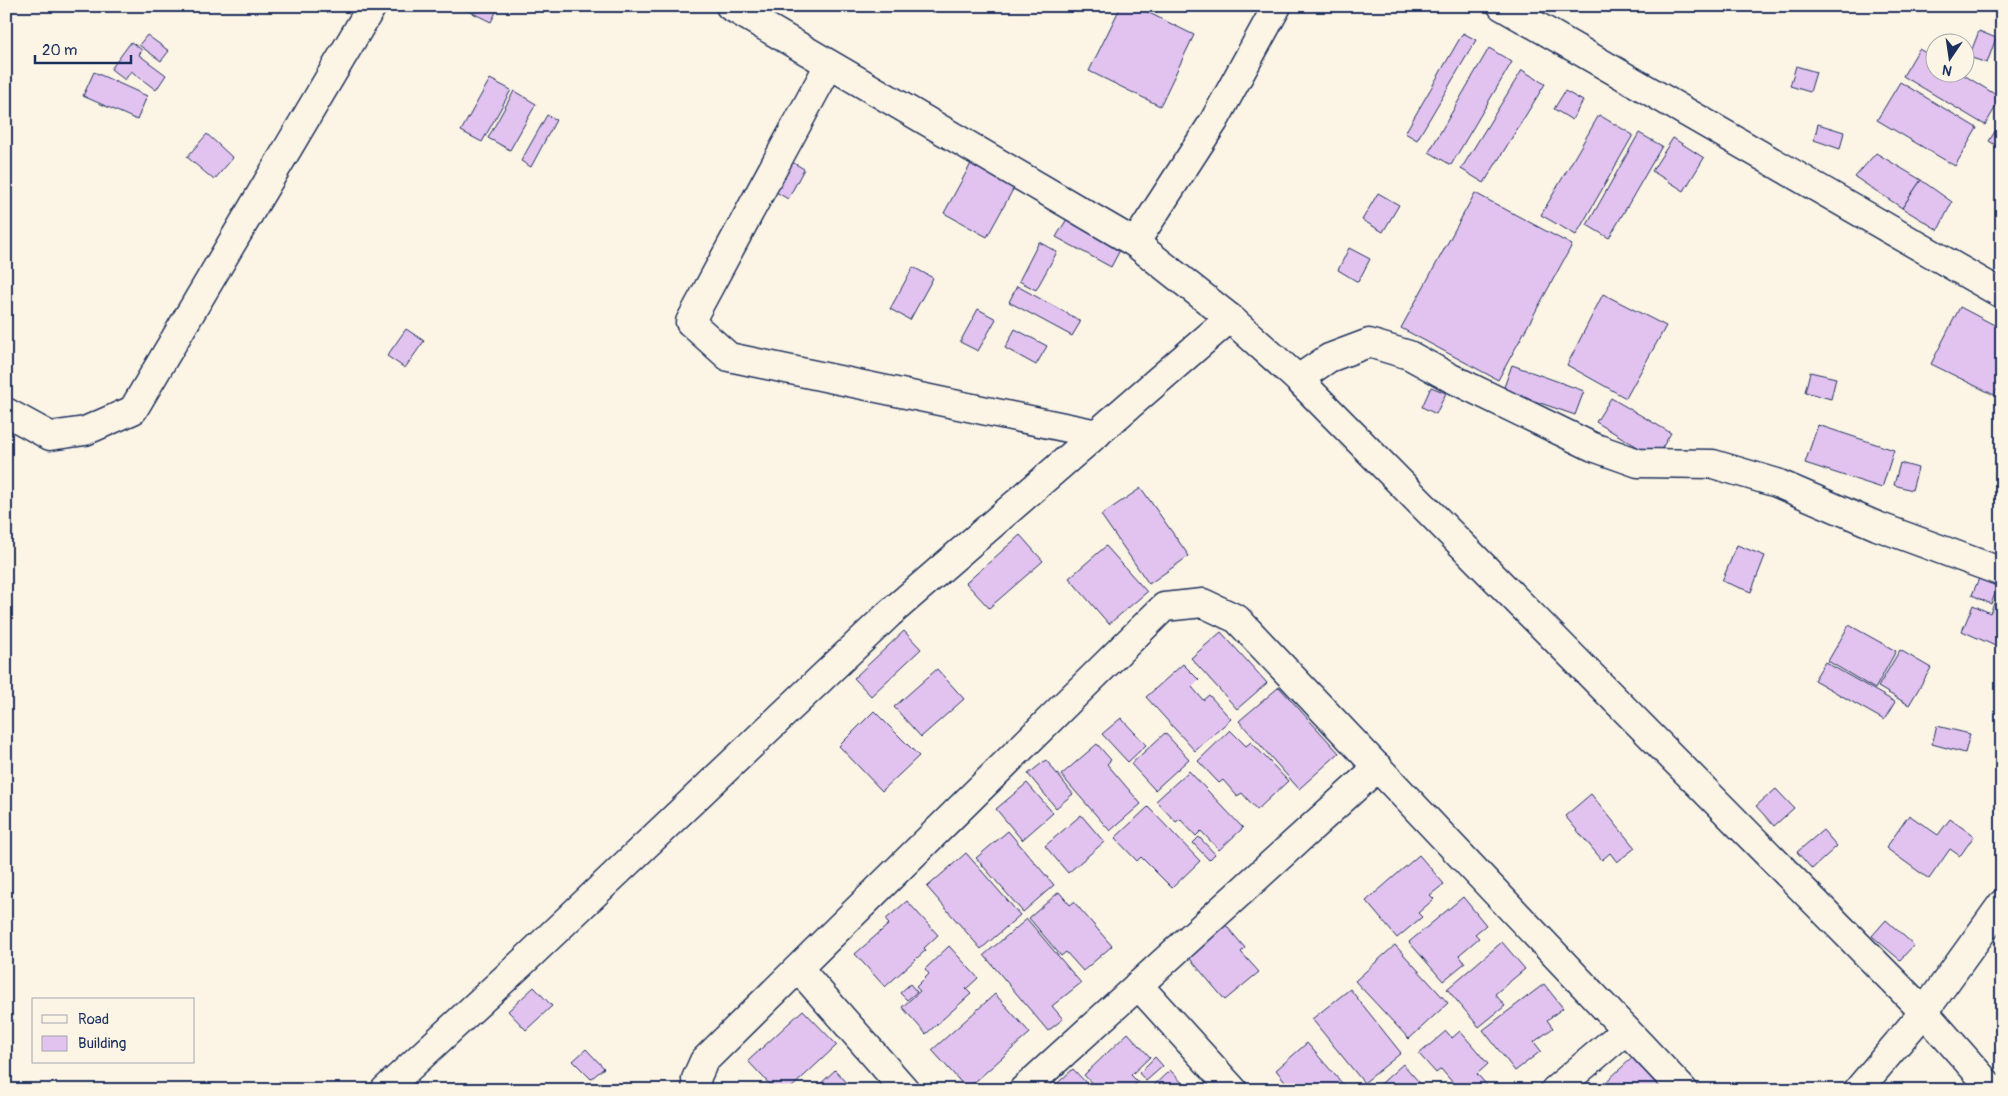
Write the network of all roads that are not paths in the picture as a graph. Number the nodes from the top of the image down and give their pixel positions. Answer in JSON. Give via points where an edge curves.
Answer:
{"nodes":[{"id":1,"x":372,"y":6,"type":"edge"},
{"id":2,"x":730,"y":6,"type":"edge"},
{"id":3,"x":1277,"y":6,"type":"edge"},
{"id":4,"x":1502,"y":6,"type":"edge"},
{"id":5,"x":829,"y":65,"type":"junction"},
{"id":6,"x":1135,"y":243,"type":"junction"},
{"id":7,"x":2002,"y":294,"type":"edge"},
{"id":8,"x":1230,"y":318,"type":"junction"},
{"id":9,"x":1298,"y":379,"type":"junction"},
{"id":10,"x":6,"y":412,"type":"edge"},
{"id":11,"x":1097,"y":434,"type":"junction"},
{"id":12,"x":2002,"y":572,"type":"edge"},
{"id":13,"x":1378,"y":767,"type":"junction"},
{"id":14,"x":2002,"y":904,"type":"edge"},
{"id":15,"x":798,"y":969,"type":"junction"},
{"id":16,"x":1138,"y":985,"type":"junction"},
{"id":17,"x":1924,"y":1012,"type":"junction"},
{"id":18,"x":1626,"y":1030,"type":"junction"},
{"id":19,"x":385,"y":1090,"type":"edge"},
{"id":20,"x":697,"y":1090,"type":"edge"},
{"id":21,"x":905,"y":1090,"type":"edge"},
{"id":22,"x":1022,"y":1090,"type":"edge"},
{"id":23,"x":1233,"y":1090,"type":"edge"},
{"id":24,"x":1555,"y":1090,"type":"edge"},
{"id":25,"x":1683,"y":1090,"type":"edge"},
{"id":26,"x":1858,"y":1090,"type":"edge"},
{"id":27,"x":1993,"y":1090,"type":"edge"}],
"edges":[{"from":1,"to":10,"type":"street","via":[[133,410],[85,431],[50,436]]},
{"from":2,"to":5,"type":"street"},
{"from":3,"to":6,"type":"street","via":[[1214,121]]},
{"from":4,"to":7,"type":"street"},
{"from":5,"to":6,"type":"street"},
{"from":5,"to":11,"type":"street","via":[[690,322],[728,357]]},
{"from":6,"to":8,"type":"street"},
{"from":8,"to":9,"type":"street"},
{"from":8,"to":11,"type":"street"},
{"from":9,"to":12,"type":"street","via":[[1329,358],[1369,343],[1409,355],[1593,447],[1638,463],[1713,464],[1777,483],[1877,526]]},
{"from":9,"to":17,"type":"street"},
{"from":11,"to":19,"type":"street","via":[[889,614]]},
{"from":13,"to":15,"type":"street","via":[[1238,619],[1203,603],[1164,607]]},
{"from":13,"to":16,"type":"street"},
{"from":13,"to":18,"type":"street"},
{"from":14,"to":17,"type":"street"},
{"from":15,"to":20,"type":"street","via":[[704,1061],[696,1079]]},
{"from":15,"to":21,"type":"street"},
{"from":16,"to":22,"type":"street"},
{"from":16,"to":23,"type":"street"},
{"from":17,"to":26,"type":"street"},
{"from":17,"to":27,"type":"street"},
{"from":18,"to":24,"type":"street"},
{"from":18,"to":25,"type":"street"}]}
